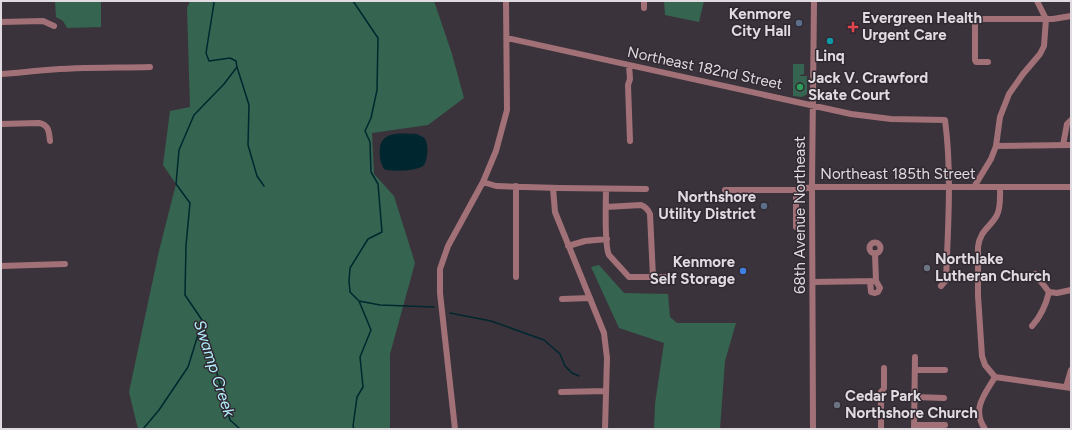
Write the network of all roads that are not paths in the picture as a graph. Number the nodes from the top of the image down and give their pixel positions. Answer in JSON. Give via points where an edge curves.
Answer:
{"nodes":[{"id":1,"x":506,"y":1,"type":"edge"},
{"id":2,"x":644,"y":1,"type":"edge"},
{"id":3,"x":814,"y":1,"type":"edge"},
{"id":4,"x":1038,"y":1,"type":"edge"},
{"id":5,"x":644,"y":8,"type":"dead end"},
{"id":6,"x":1071,"y":16,"type":"edge"},
{"id":7,"x":1046,"y":19,"type":"junction"},
{"id":8,"x":1,"y":22,"type":"edge"},
{"id":9,"x":54,"y":26,"type":"dead end"},
{"id":10,"x":507,"y":38,"type":"junction"},
{"id":11,"x":988,"y":62,"type":"dead end"},
{"id":12,"x":629,"y":65,"type":"junction"},
{"id":13,"x":150,"y":67,"type":"dead end"},
{"id":14,"x":1,"y":74,"type":"edge"},
{"id":15,"x":814,"y":106,"type":"junction"},
{"id":16,"x":1071,"y":120,"type":"edge"},
{"id":17,"x":1,"y":124,"type":"edge"},
{"id":18,"x":630,"y":141,"type":"dead end"},
{"id":19,"x":50,"y":142,"type":"dead end"},
{"id":20,"x":1063,"y":145,"type":"junction"},
{"id":21,"x":996,"y":146,"type":"junction"},
{"id":22,"x":1071,"y":146,"type":"edge"},
{"id":23,"x":483,"y":182,"type":"junction"},
{"id":24,"x":516,"y":186,"type":"junction"},
{"id":25,"x":948,"y":187,"type":"junction"},
{"id":26,"x":974,"y":187,"type":"junction"},
{"id":27,"x":1000,"y":187,"type":"junction"},
{"id":28,"x":1071,"y":187,"type":"edge"},
{"id":29,"x":553,"y":188,"type":"junction"},
{"id":30,"x":812,"y":188,"type":"junction"},
{"id":31,"x":606,"y":189,"type":"junction"},
{"id":32,"x":646,"y":189,"type":"dead end"},
{"id":33,"x":725,"y":190,"type":"dead end"},
{"id":34,"x":796,"y":190,"type":"junction"},
{"id":35,"x":606,"y":206,"type":"junction"},
{"id":36,"x":796,"y":227,"type":"dead end"},
{"id":37,"x":607,"y":241,"type":"junction"},
{"id":38,"x":569,"y":248,"type":"junction"},
{"id":39,"x":875,"y":253,"type":"dead end"},
{"id":40,"x":65,"y":264,"type":"dead end"},
{"id":41,"x":1,"y":266,"type":"edge"},
{"id":42,"x":1035,"y":274,"type":"dead end"},
{"id":43,"x":653,"y":277,"type":"junction"},
{"id":44,"x":665,"y":277,"type":"dead end"},
{"id":45,"x":516,"y":278,"type":"dead end"},
{"id":46,"x":813,"y":282,"type":"junction"},
{"id":47,"x":941,"y":286,"type":"dead end"},
{"id":48,"x":1071,"y":290,"type":"edge"},
{"id":49,"x":1049,"y":292,"type":"junction"},
{"id":50,"x":590,"y":298,"type":"junction"},
{"id":51,"x":562,"y":299,"type":"dead end"},
{"id":52,"x":1032,"y":326,"type":"dead end"},
{"id":53,"x":915,"y":357,"type":"dead end"},
{"id":54,"x":884,"y":368,"type":"dead end"},
{"id":55,"x":915,"y":370,"type":"junction"},
{"id":56,"x":945,"y":370,"type":"dead end"},
{"id":57,"x":1071,"y":370,"type":"edge"},
{"id":58,"x":996,"y":377,"type":"junction"},
{"id":59,"x":1068,"y":387,"type":"edge"},
{"id":60,"x":606,"y":391,"type":"junction"},
{"id":61,"x":561,"y":392,"type":"dead end"},
{"id":62,"x":914,"y":397,"type":"junction"},
{"id":63,"x":944,"y":398,"type":"dead end"},
{"id":64,"x":946,"y":425,"type":"dead end"},
{"id":65,"x":914,"y":427,"type":"edge"},
{"id":66,"x":455,"y":429,"type":"edge"},
{"id":67,"x":605,"y":429,"type":"edge"},
{"id":68,"x":812,"y":429,"type":"edge"},
{"id":69,"x":880,"y":429,"type":"edge"},
{"id":70,"x":985,"y":429,"type":"edge"}],
"edges":[{"from":1,"to":10,"type":"street"},
{"from":2,"to":5,"type":"street"},
{"from":3,"to":15,"type":"street","name":"68th Avenue Northeast"},
{"from":4,"to":7,"type":"street"},
{"from":6,"to":7,"type":"street"},
{"from":7,"to":11,"type":"street","via":[[975,20],[975,60]]},
{"from":7,"to":21,"type":"street","via":[[1044,46],[1009,94],[1000,117]]},
{"from":8,"to":9,"type":"street","via":[[43,21]]},
{"from":10,"to":12,"type":"street","name":"Northeast 182nd Street"},
{"from":10,"to":23,"type":"street","via":[[507,110],[496,151]]},
{"from":12,"to":15,"type":"street","name":"Northeast 182nd Street"},
{"from":12,"to":18,"type":"street"},
{"from":13,"to":14,"type":"street","via":[[82,68]]},
{"from":15,"to":25,"type":"street","name":"Northeast 182nd Street","via":[[868,117],[945,120]]},
{"from":15,"to":30,"type":"street","name":"68th Avenue Northeast"},
{"from":16,"to":20,"type":"street","via":[[1067,124]]},
{"from":17,"to":19,"type":"street","via":[[44,124],[49,131]]},
{"from":20,"to":21,"type":"street"},
{"from":20,"to":22,"type":"street"},
{"from":21,"to":26,"type":"street"},
{"from":23,"to":24,"type":"street","via":[[496,186]]},
{"from":23,"to":66,"type":"street","via":[[448,246],[440,269],[440,293]]},
{"from":24,"to":29,"type":"street"},
{"from":24,"to":45,"type":"street"},
{"from":25,"to":26,"type":"street","name":"Northeast 185th Street"},
{"from":25,"to":30,"type":"street","name":"Northeast 185th Street"},
{"from":25,"to":47,"type":"street","via":[[946,280]]},
{"from":26,"to":27,"type":"street","name":"Northeast 185th Street"},
{"from":27,"to":28,"type":"street","name":"Northeast 185th Street"},
{"from":27,"to":58,"type":"street","via":[[999,209],[983,232],[978,247],[982,356],[985,365]]},
{"from":29,"to":31,"type":"street"},
{"from":29,"to":38,"type":"street","via":[[555,212]]},
{"from":30,"to":34,"type":"street","name":"Northeast 185th Street"},
{"from":30,"to":46,"type":"street","name":"68th Avenue Northeast"},
{"from":31,"to":32,"type":"street"},
{"from":31,"to":35,"type":"street"},
{"from":33,"to":34,"type":"street","name":"Northeast 185th Street"},
{"from":34,"to":36,"type":"street"},
{"from":35,"to":37,"type":"street"},
{"from":35,"to":43,"type":"street","via":[[641,205],[647,208],[650,214]]},
{"from":37,"to":38,"type":"street","via":[[585,241]]},
{"from":37,"to":43,"type":"street","via":[[610,255],[629,277]]},
{"from":38,"to":50,"type":"street"},
{"from":39,"to":46,"type":"street","via":[[873,281]]},
{"from":40,"to":41,"type":"street"},
{"from":42,"to":49,"type":"street"},
{"from":43,"to":44,"type":"street"},
{"from":46,"to":68,"type":"street","name":"68th Avenue Northeast"},
{"from":48,"to":49,"type":"street"},
{"from":49,"to":52,"type":"street","via":[[1047,301]]},
{"from":50,"to":51,"type":"street"},
{"from":50,"to":60,"type":"street","via":[[604,333],[607,358]]},
{"from":53,"to":55,"type":"street"},
{"from":54,"to":69,"type":"street","via":[[884,388],[880,392]]},
{"from":55,"to":56,"type":"street"},
{"from":55,"to":62,"type":"street"},
{"from":57,"to":59,"type":"street"},
{"from":58,"to":59,"type":"street"},
{"from":58,"to":70,"type":"street","via":[[979,409],[980,422]]},
{"from":60,"to":61,"type":"street"},
{"from":60,"to":67,"type":"street"},
{"from":62,"to":63,"type":"street"},
{"from":62,"to":65,"type":"street"},
{"from":64,"to":65,"type":"street"}]}
